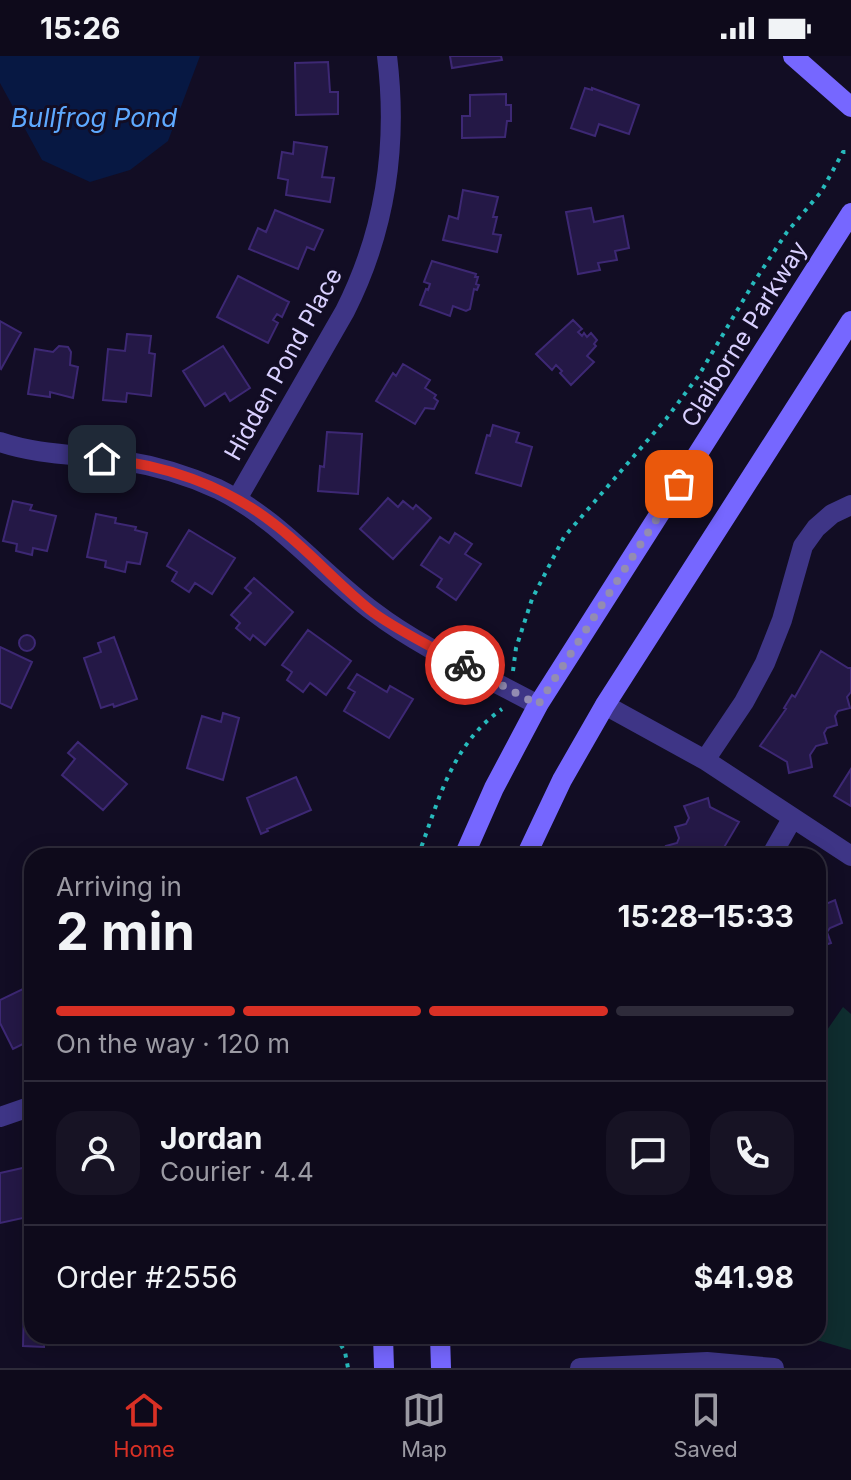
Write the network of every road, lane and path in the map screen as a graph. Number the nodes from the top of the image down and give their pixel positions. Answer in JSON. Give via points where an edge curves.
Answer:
{"nodes":[{"id":1,"x":387,"y":56,"type":"edge"},
{"id":2,"x":793,"y":56,"type":"edge"},
{"id":3,"x":851,"y":107,"type":"edge"},
{"id":4,"x":851,"y":152,"type":"edge"},
{"id":5,"x":851,"y":213,"type":"edge"},
{"id":6,"x":851,"y":321,"type":"edge"},
{"id":7,"x":0,"y":442,"type":"edge"},
{"id":8,"x":237,"y":499,"type":"junction"},
{"id":9,"x":851,"y":505,"type":"edge"},
{"id":10,"x":511,"y":690,"type":"junction"},
{"id":11,"x":538,"y":705,"type":"junction"},
{"id":12,"x":605,"y":705,"type":"junction"},
{"id":13,"x":705,"y":760,"type":"junction"},
{"id":14,"x":792,"y":819,"type":"junction"},
{"id":15,"x":421,"y":848,"type":"edge"},
{"id":16,"x":468,"y":848,"type":"edge"},
{"id":17,"x":530,"y":848,"type":"edge"},
{"id":18,"x":776,"y":848,"type":"edge"},
{"id":19,"x":851,"y":856,"type":"edge"},
{"id":20,"x":24,"y":1109,"type":"edge"},
{"id":21,"x":0,"y":1117,"type":"edge"},
{"id":22,"x":340,"y":1344,"type":"edge"},
{"id":23,"x":383,"y":1344,"type":"edge"},
{"id":24,"x":440,"y":1344,"type":"edge"},
{"id":25,"x":348,"y":1368,"type":"edge"},
{"id":26,"x":384,"y":1368,"type":"edge"},
{"id":27,"x":441,"y":1368,"type":"edge"},
{"id":28,"x":580,"y":1368,"type":"edge"},
{"id":29,"x":774,"y":1368,"type":"edge"}],
"edges":[{"from":1,"to":8,"type":"street","name":"Hidden Pond Place","via":[[391,143],[376,238],[345,311]]},
{"from":2,"to":3,"type":"main road"},
{"from":4,"to":10,"type":"path","via":[[843,152],[821,192],[787,232],[699,375],[564,537],[532,599],[516,648]]},
{"from":5,"to":11,"type":"main road","name":"Claiborne Parkway"},
{"from":6,"to":12,"type":"main road"},
{"from":7,"to":8,"type":"street","name":"Hidden Pond Place","via":[[174,472]]},
{"from":8,"to":10,"type":"street","via":[[273,523],[377,615]]},
{"from":9,"to":13,"type":"street","via":[[824,521],[803,546],[765,663]]},
{"from":10,"to":11,"type":"street"},
{"from":10,"to":15,"type":"path","via":[[502,710],[470,736]]},
{"from":11,"to":16,"type":"main road","name":"Claiborne Parkway"},
{"from":12,"to":13,"type":"street"},
{"from":12,"to":17,"type":"main road"},
{"from":13,"to":14,"type":"street"},
{"from":14,"to":18,"type":"street"},
{"from":14,"to":19,"type":"street"},
{"from":20,"to":21,"type":"street"},
{"from":22,"to":25,"type":"path"},
{"from":23,"to":26,"type":"main road"},
{"from":24,"to":27,"type":"main road"},
{"from":28,"to":29,"type":"street","via":[[707,1362]]}]}
